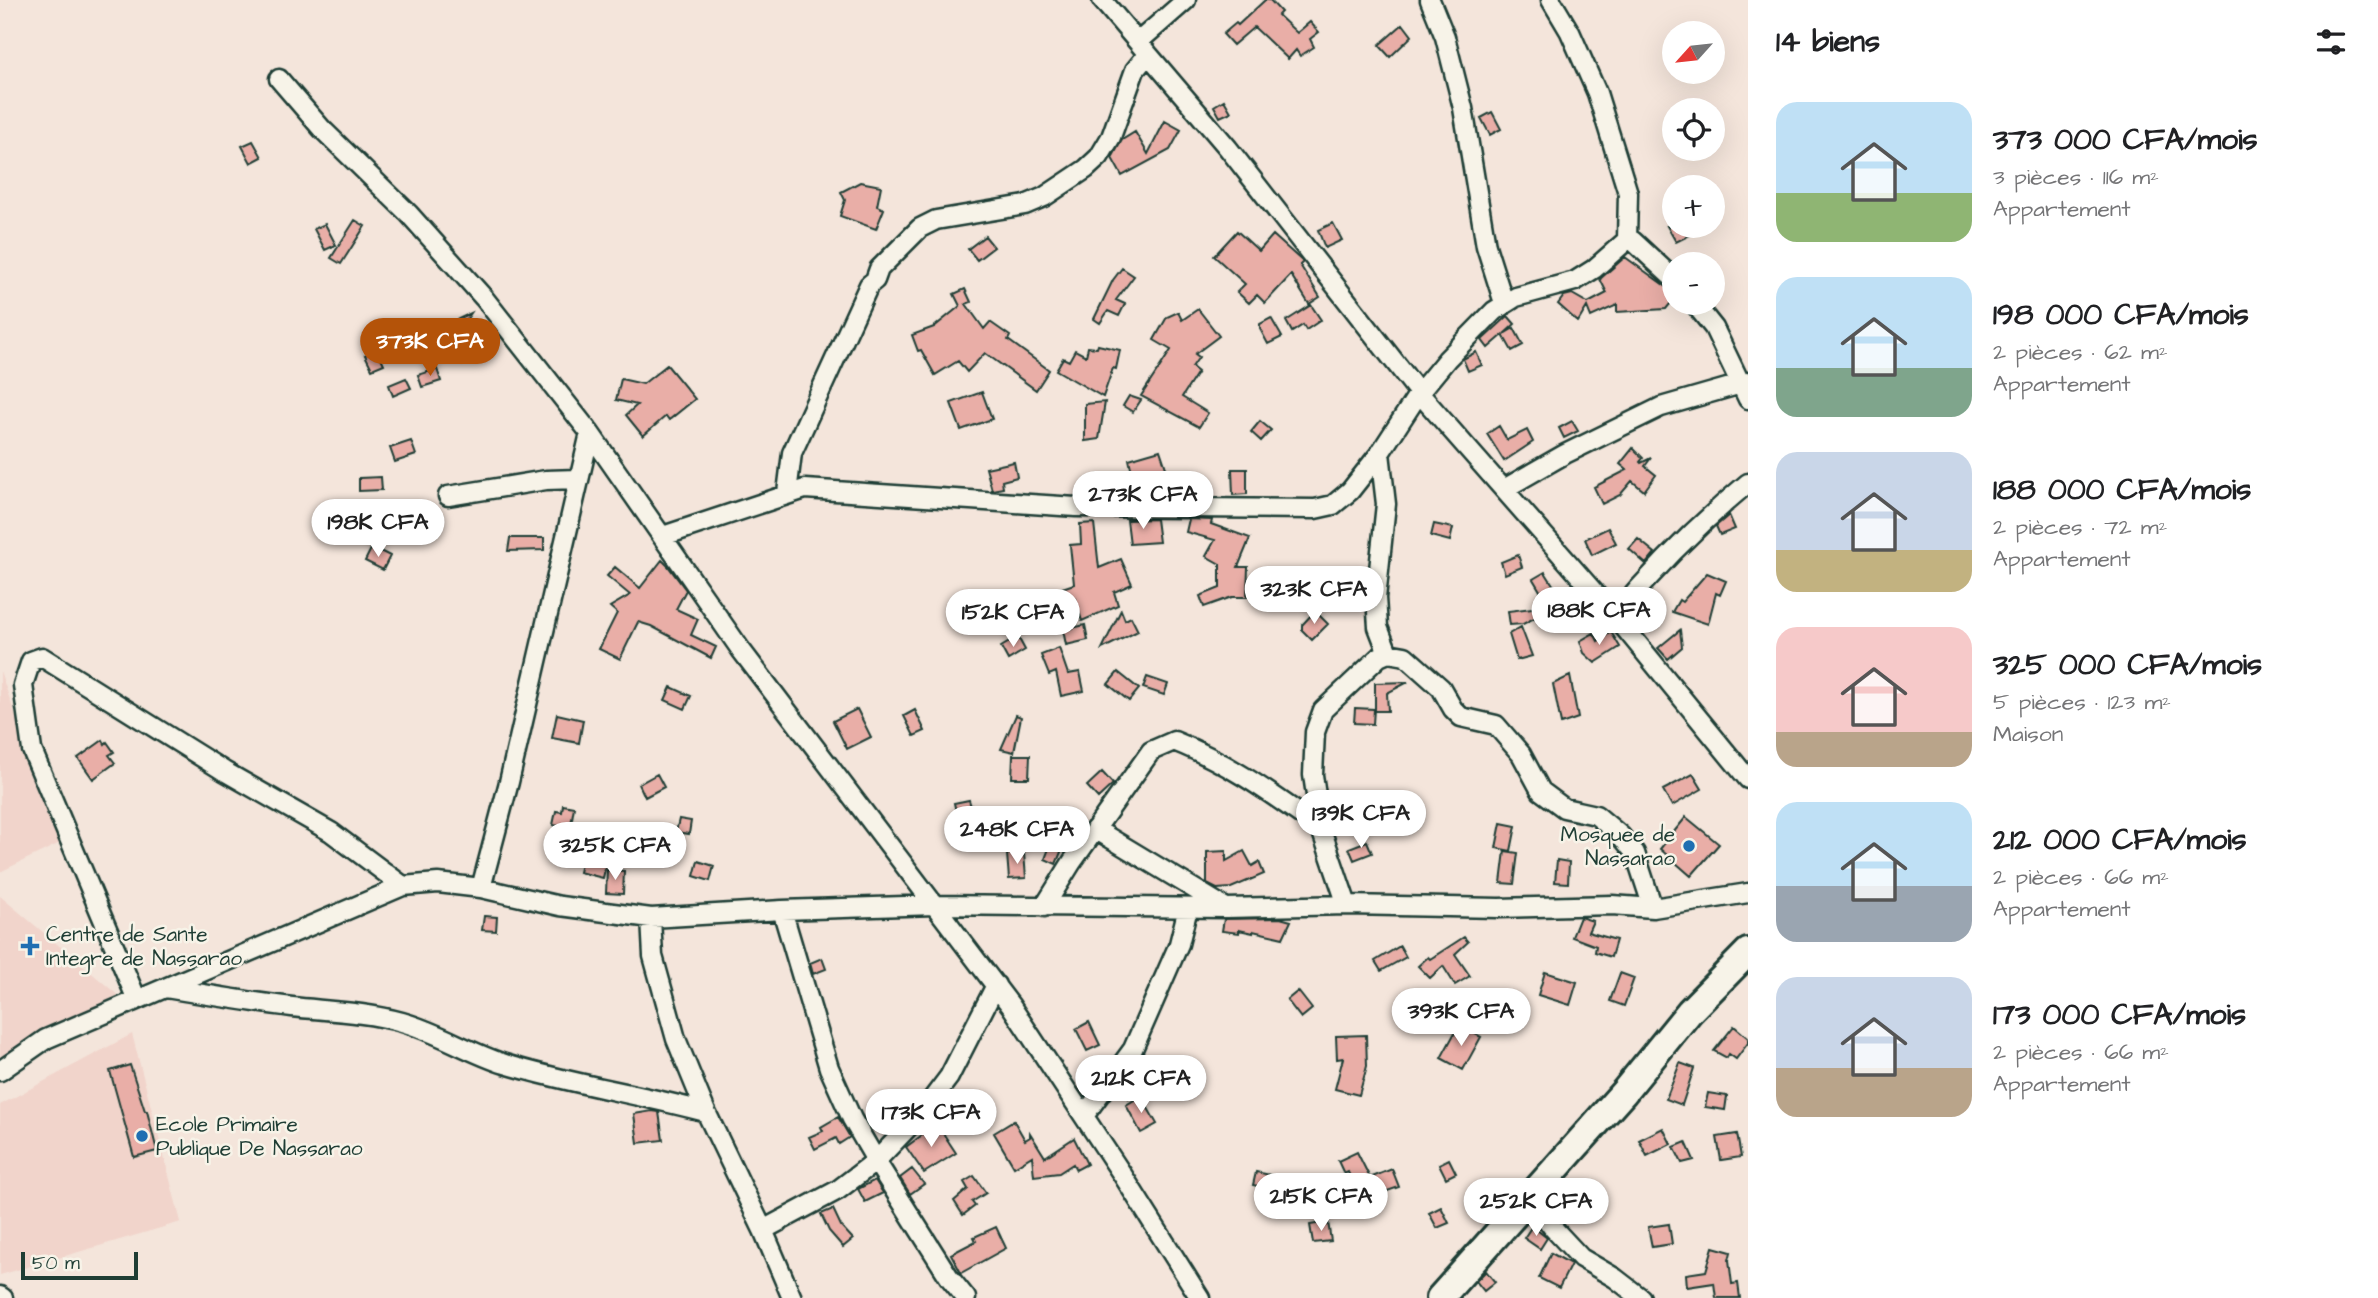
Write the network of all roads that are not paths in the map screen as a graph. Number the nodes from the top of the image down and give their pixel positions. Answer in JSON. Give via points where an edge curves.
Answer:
{"nodes":[{"id":1,"x":1102,"y":0,"type":"edge"},
{"id":2,"x":1186,"y":0,"type":"edge"},
{"id":3,"x":1430,"y":0,"type":"edge"},
{"id":4,"x":1551,"y":0,"type":"edge"},
{"id":5,"x":1143,"y":48,"type":"junction"},
{"id":6,"x":279,"y":79,"type":"dead end"},
{"id":7,"x":1627,"y":240,"type":"junction"},
{"id":8,"x":1662,"y":267,"type":"edge"},
{"id":9,"x":1504,"y":303,"type":"junction"},
{"id":10,"x":1704,"y":315,"type":"edge"},
{"id":11,"x":1746,"y":389,"type":"edge"},
{"id":12,"x":1419,"y":393,"type":"junction"},
{"id":13,"x":590,"y":433,"type":"junction"},
{"id":14,"x":1380,"y":453,"type":"junction"},
{"id":15,"x":578,"y":479,"type":"junction"},
{"id":16,"x":1748,"y":483,"type":"edge"},
{"id":17,"x":1504,"y":489,"type":"junction"},
{"id":18,"x":787,"y":493,"type":"junction"},
{"id":19,"x":448,"y":496,"type":"dead end"},
{"id":20,"x":663,"y":536,"type":"junction"},
{"id":21,"x":1615,"y":616,"type":"junction"},
{"id":22,"x":1388,"y":653,"type":"junction"},
{"id":23,"x":1748,"y":779,"type":"edge"},
{"id":24,"x":1095,"y":829,"type":"junction"},
{"id":25,"x":1321,"y":829,"type":"junction"},
{"id":26,"x":403,"y":886,"type":"junction"},
{"id":27,"x":481,"y":888,"type":"junction"},
{"id":28,"x":1748,"y":893,"type":"edge"},
{"id":29,"x":935,"y":905,"type":"junction"},
{"id":30,"x":1347,"y":905,"type":"junction"},
{"id":31,"x":1044,"y":906,"type":"junction"},
{"id":32,"x":1188,"y":908,"type":"junction"},
{"id":33,"x":1226,"y":908,"type":"junction"},
{"id":34,"x":1653,"y":908,"type":"junction"},
{"id":35,"x":782,"y":910,"type":"junction"},
{"id":36,"x":650,"y":918,"type":"junction"},
{"id":37,"x":1748,"y":952,"type":"edge"},
{"id":38,"x":996,"y":985,"type":"junction"},
{"id":39,"x":166,"y":988,"type":"junction"},
{"id":40,"x":136,"y":1000,"type":"junction"},
{"id":41,"x":0,"y":1070,"type":"edge"},
{"id":42,"x":706,"y":1112,"type":"junction"},
{"id":43,"x":1084,"y":1116,"type":"junction"},
{"id":44,"x":876,"y":1161,"type":"junction"},
{"id":45,"x":1530,"y":1198,"type":"junction"},
{"id":46,"x":763,"y":1230,"type":"junction"},
{"id":47,"x":792,"y":1298,"type":"edge"},
{"id":48,"x":966,"y":1298,"type":"edge"},
{"id":49,"x":1200,"y":1298,"type":"edge"},
{"id":50,"x":1440,"y":1298,"type":"edge"},
{"id":51,"x":1642,"y":1298,"type":"edge"}],
"edges":[{"from":1,"to":5,"type":"street"},
{"from":2,"to":5,"type":"street"},
{"from":3,"to":9,"type":"street","via":[[1445,37],[1463,108],[1486,246]]},
{"from":4,"to":7,"type":"street","via":[[1597,93],[1628,192]]},
{"from":5,"to":12,"type":"street","via":[[1228,148]]},
{"from":5,"to":18,"type":"street","via":[[1111,137],[1086,169],[1024,205],[936,220],[920,228],[879,270],[792,453]]},
{"from":6,"to":13,"type":"street","via":[[484,298]]},
{"from":7,"to":8,"type":"street"},
{"from":7,"to":9,"type":"street","via":[[1575,281]]},
{"from":9,"to":12,"type":"street"},
{"from":10,"to":11,"type":"street"},
{"from":11,"to":17,"type":"street","via":[[1661,407]]},
{"from":12,"to":14,"type":"street"},
{"from":12,"to":17,"type":"street"},
{"from":13,"to":15,"type":"street"},
{"from":13,"to":20,"type":"street"},
{"from":14,"to":18,"type":"street","via":[[1350,491],[1333,505],[1315,509],[1076,506],[827,489]]},
{"from":14,"to":22,"type":"street","via":[[1386,504],[1376,598],[1378,627]]},
{"from":15,"to":19,"type":"street"},
{"from":15,"to":27,"type":"street"},
{"from":16,"to":21,"type":"street","via":[[1651,574]]},
{"from":17,"to":21,"type":"street"},
{"from":18,"to":20,"type":"street"},
{"from":20,"to":29,"type":"street","via":[[741,650]]},
{"from":21,"to":23,"type":"street"},
{"from":22,"to":25,"type":"street","via":[[1323,710],[1315,732],[1313,775]]},
{"from":22,"to":34,"type":"street","via":[[1405,656],[1417,666],[1441,688],[1461,717],[1496,725],[1521,754],[1541,791],[1564,808],[1596,815],[1621,836],[1635,853]]},
{"from":24,"to":25,"type":"street","via":[[1151,751],[1174,741],[1237,770]]},
{"from":24,"to":31,"type":"street"},
{"from":24,"to":33,"type":"street"},
{"from":25,"to":30,"type":"street"},
{"from":26,"to":27,"type":"street","via":[[438,883]]},
{"from":26,"to":39,"type":"street"},
{"from":26,"to":40,"type":"street","via":[[331,832],[224,771],[72,674],[42,657],[30,661],[23,685],[32,750]]},
{"from":27,"to":36,"type":"street","via":[[560,906]]},
{"from":28,"to":34,"type":"street"},
{"from":29,"to":31,"type":"street"},
{"from":29,"to":35,"type":"street"},
{"from":29,"to":38,"type":"street"},
{"from":30,"to":33,"type":"street"},
{"from":30,"to":34,"type":"street"},
{"from":31,"to":32,"type":"street"},
{"from":32,"to":33,"type":"street"},
{"from":32,"to":43,"type":"street","via":[[1179,944],[1133,1049]]},
{"from":35,"to":36,"type":"street"},
{"from":35,"to":44,"type":"street","via":[[830,1068]]},
{"from":36,"to":42,"type":"street","via":[[661,992]]},
{"from":37,"to":45,"type":"street","via":[[1690,1011]]},
{"from":38,"to":43,"type":"street"},
{"from":38,"to":44,"type":"street","via":[[949,1077]]},
{"from":39,"to":40,"type":"street"},
{"from":39,"to":42,"type":"street","via":[[402,1022],[502,1063]]},
{"from":40,"to":41,"type":"street","via":[[46,1039]]},
{"from":42,"to":46,"type":"street"},
{"from":43,"to":49,"type":"street"},
{"from":44,"to":46,"type":"street","via":[[838,1189]]},
{"from":44,"to":48,"type":"street"},
{"from":45,"to":50,"type":"street"},
{"from":45,"to":51,"type":"street","via":[[1581,1258]]},
{"from":46,"to":47,"type":"street"}]}
